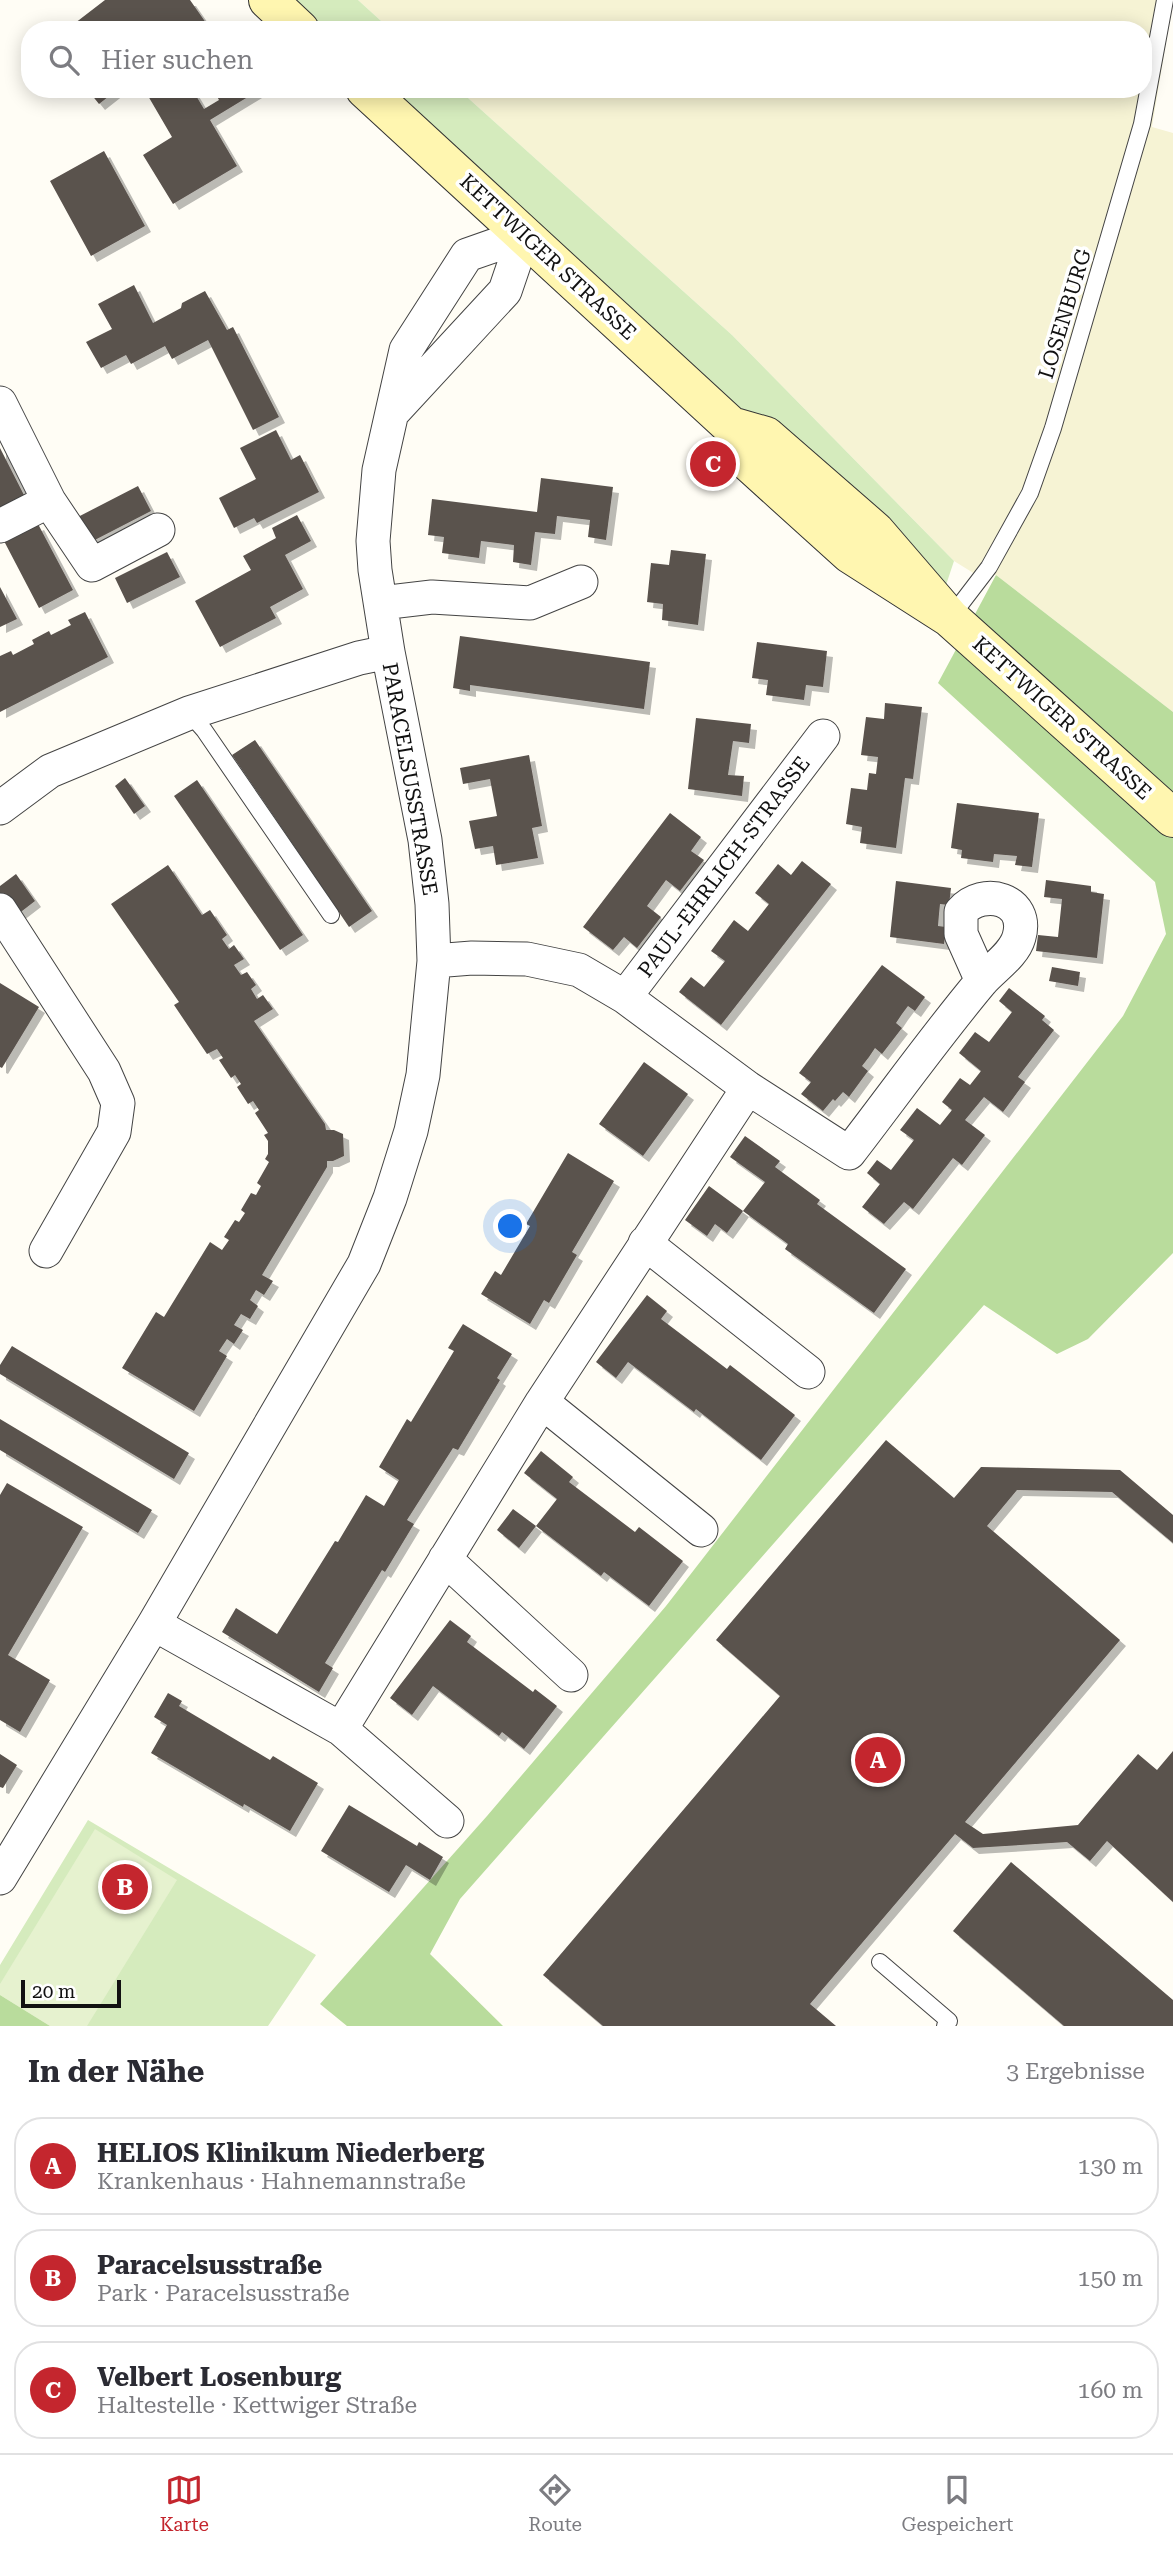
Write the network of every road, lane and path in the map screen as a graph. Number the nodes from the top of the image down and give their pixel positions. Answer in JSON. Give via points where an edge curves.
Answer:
{"nodes":[{"id":1,"x":268,"y":0,"type":"edge"},
{"id":2,"x":1165,"y":0,"type":"edge"},
{"id":3,"x":290,"y":21,"type":"edge"},
{"id":4,"x":1152,"y":70,"type":"edge"},
{"id":5,"x":375,"y":98,"type":"edge"},
{"id":6,"x":1147,"y":98,"type":"edge"},
{"id":7,"x":524,"y":235,"type":"junction"},
{"id":8,"x":0,"y":403,"type":"edge"},
{"id":9,"x":392,"y":413,"type":"junction"},
{"id":10,"x":48,"y":501,"type":"junction"},
{"id":11,"x":0,"y":526,"type":"edge"},
{"id":12,"x":158,"y":530,"type":"dead end"},
{"id":13,"x":581,"y":582,"type":"dead end"},
{"id":14,"x":381,"y":603,"type":"junction"},
{"id":15,"x":950,"y":618,"type":"junction"},
{"id":16,"x":388,"y":652,"type":"junction"},
{"id":17,"x":189,"y":713,"type":"junction"},
{"id":18,"x":823,"y":736,"type":"dead end"},
{"id":19,"x":0,"y":808,"type":"edge"},
{"id":20,"x":1173,"y":818,"type":"edge"},
{"id":21,"x":0,"y":910,"type":"edge"},
{"id":22,"x":331,"y":915,"type":"dead end"},
{"id":23,"x":435,"y":961,"type":"junction"},
{"id":24,"x":982,"y":981,"type":"dead end"},
{"id":25,"x":625,"y":997,"type":"junction"},
{"id":26,"x":748,"y":1088,"type":"junction"},
{"id":27,"x":645,"y":1243,"type":"junction"},
{"id":28,"x":46,"y":1251,"type":"dead end"},
{"id":29,"x":808,"y":1372,"type":"dead end"},
{"id":30,"x":542,"y":1402,"type":"junction"},
{"id":31,"x":701,"y":1530,"type":"dead end"},
{"id":32,"x":445,"y":1559,"type":"junction"},
{"id":33,"x":154,"y":1623,"type":"junction"},
{"id":34,"x":571,"y":1675,"type":"dead end"},
{"id":35,"x":341,"y":1729,"type":"junction"},
{"id":36,"x":447,"y":1821,"type":"dead end"},
{"id":37,"x":0,"y":1878,"type":"edge"},
{"id":38,"x":880,"y":1962,"type":"dead end"},
{"id":39,"x":945,"y":2026,"type":"edge"}],
"edges":[{"from":1,"to":3,"type":"main road"},
{"from":2,"to":4,"type":"lane","name":"LOSENBURG"},
{"from":5,"to":7,"type":"main road","name":"KETTWIGER STRASSE"},
{"from":6,"to":15,"type":"lane","name":"LOSENBURG","via":[[1030,494],[989,566]]},
{"from":7,"to":9,"type":"street","name":"PARACELSUSSTRASSE","via":[[505,291]]},
{"from":7,"to":9,"type":"street","name":"PARACELSUSSTRASSE","via":[[467,255],[406,350]]},
{"from":7,"to":15,"type":"main road","name":"KETTWIGER STRASSE","via":[[731,426],[745,459],[850,554]]},
{"from":8,"to":10,"type":"street"},
{"from":9,"to":14,"type":"street","name":"PARACELSUSSTRASSE","via":[[379,470],[373,541]]},
{"from":10,"to":11,"type":"street"},
{"from":10,"to":12,"type":"street","via":[[92,565]]},
{"from":13,"to":14,"type":"street","via":[[530,603],[432,597]]},
{"from":14,"to":16,"type":"street","name":"PARACELSUSSTRASSE"},
{"from":15,"to":20,"type":"main road","name":"KETTWIGER STRASSE"},
{"from":16,"to":17,"type":"street"},
{"from":16,"to":23,"type":"street","name":"PARACELSUSSTRASSE","via":[[425,840]]},
{"from":17,"to":19,"type":"street","via":[[50,771]]},
{"from":17,"to":22,"type":"lane"},
{"from":18,"to":25,"type":"street","name":"PAUL-EHRLICH-STRASSE"},
{"from":21,"to":28,"type":"street","via":[[104,1071],[118,1103],[114,1132]]},
{"from":23,"to":25,"type":"street","name":"PAUL-EHRLICH-STRASSE","via":[[527,958],[579,970]]},
{"from":23,"to":33,"type":"street","name":"PARACELSUSSTRASSE","via":[[424,1074],[411,1131],[364,1264]]},
{"from":24,"to":26,"type":"street","name":"PAUL-EHRLICH-STRASSE","via":[[849,1153]]},
{"from":25,"to":26,"type":"street","name":"PAUL-EHRLICH-STRASSE"},
{"from":26,"to":27,"type":"street"},
{"from":27,"to":29,"type":"street"},
{"from":27,"to":30,"type":"street"},
{"from":30,"to":31,"type":"street"},
{"from":30,"to":32,"type":"street"},
{"from":32,"to":34,"type":"street"},
{"from":32,"to":35,"type":"street"},
{"from":33,"to":35,"type":"street"},
{"from":33,"to":37,"type":"street","name":"PARACELSUSSTRASSE"},
{"from":35,"to":36,"type":"street"},
{"from":38,"to":39,"type":"lane","via":[[949,2021]]}]}
